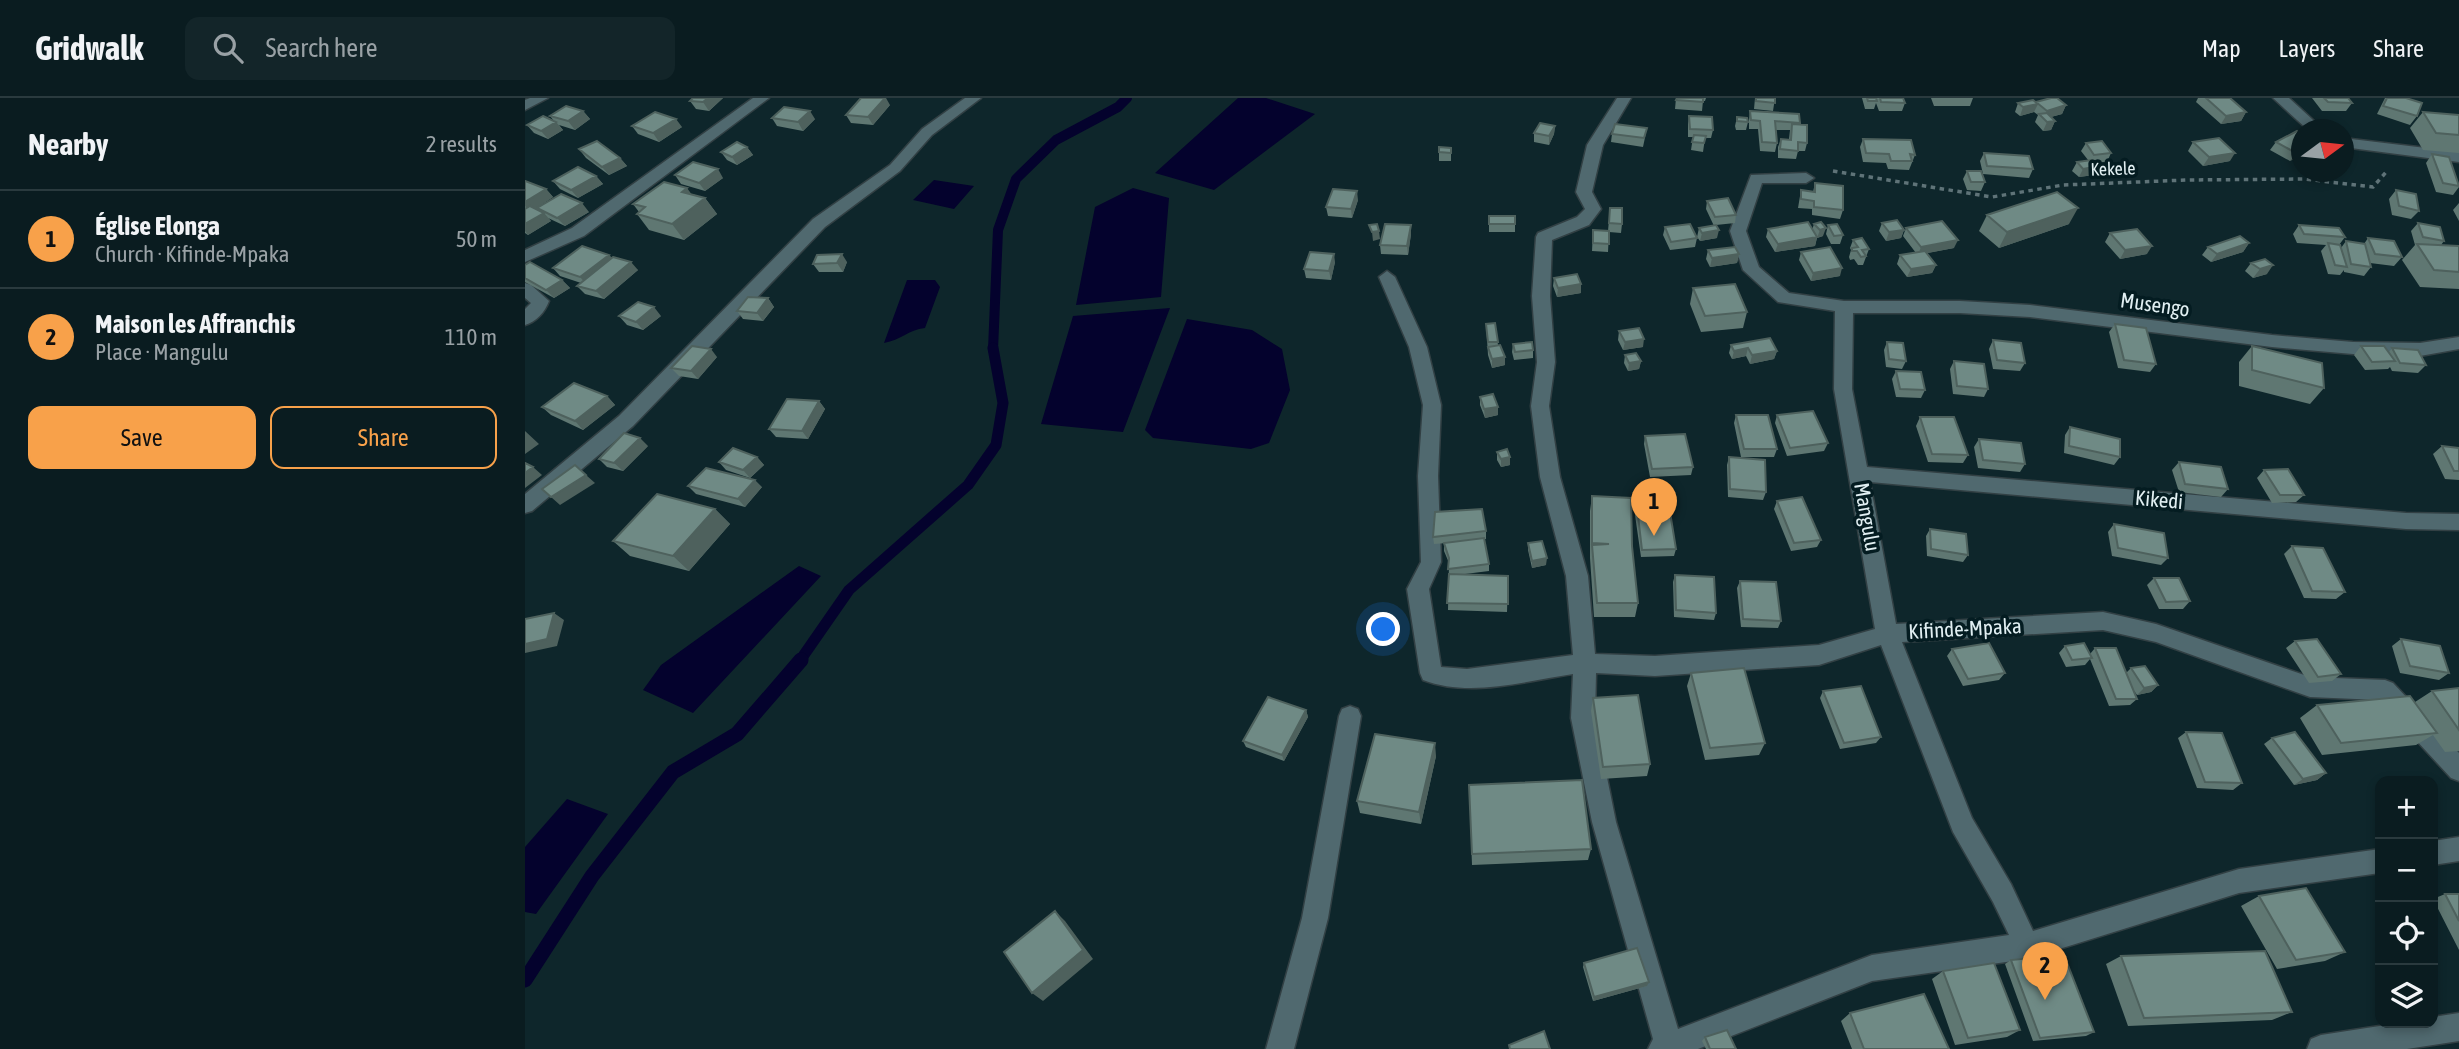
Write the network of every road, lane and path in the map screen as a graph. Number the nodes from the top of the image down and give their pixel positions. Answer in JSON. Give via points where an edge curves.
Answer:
{"nodes":[{"id":1,"x":541,"y":98,"type":"edge"},
{"id":2,"x":762,"y":98,"type":"edge"},
{"id":3,"x":974,"y":98,"type":"edge"},
{"id":4,"x":1624,"y":98,"type":"edge"},
{"id":5,"x":2280,"y":98,"type":"edge"},
{"id":6,"x":525,"y":106,"type":"edge"},
{"id":7,"x":2304,"y":119,"type":"edge"},
{"id":8,"x":2354,"y":144,"type":"edge"},
{"id":9,"x":2414,"y":153,"type":"junction"},
{"id":10,"x":2459,"y":158,"type":"edge"},
{"id":11,"x":1806,"y":178,"type":"joint"},
{"id":12,"x":525,"y":257,"type":"edge"},
{"id":13,"x":1387,"y":276,"type":"dead end"},
{"id":14,"x":525,"y":289,"type":"edge"},
{"id":15,"x":1844,"y":307,"type":"junction"},
{"id":16,"x":525,"y":319,"type":"edge"},
{"id":17,"x":2459,"y":343,"type":"edge"},
{"id":18,"x":1860,"y":474,"type":"junction"},
{"id":19,"x":525,"y":505,"type":"edge"},
{"id":20,"x":2459,"y":522,"type":"edge"},
{"id":21,"x":1887,"y":634,"type":"junction"},
{"id":22,"x":1585,"y":663,"type":"junction"},
{"id":23,"x":1350,"y":716,"type":"dead end"},
{"id":24,"x":2459,"y":770,"type":"edge"},
{"id":25,"x":2459,"y":849,"type":"edge"},
{"id":26,"x":2438,"y":852,"type":"edge"},
{"id":27,"x":2375,"y":862,"type":"edge"},
{"id":28,"x":2027,"y":946,"type":"junction"},
{"id":29,"x":2459,"y":1027,"type":"edge"},
{"id":30,"x":1665,"y":1047,"type":"edge"},
{"id":31,"x":1280,"y":1049,"type":"edge"},
{"id":32,"x":2321,"y":1049,"type":"edge"}],
"edges":[{"from":1,"to":6,"type":"street"},
{"from":2,"to":12,"type":"street","via":[[578,232]]},
{"from":3,"to":19,"type":"street","via":[[927,132],[894,168],[818,223],[626,421]]},
{"from":4,"to":22,"type":"street","via":[[1595,145],[1584,192],[1593,209],[1583,221],[1544,237],[1541,296],[1546,362],[1540,406],[1550,477],[1577,576]]},
{"from":5,"to":7,"type":"street"},
{"from":8,"to":9,"type":"street"},
{"from":9,"to":10,"type":"street"},
{"from":9,"to":11,"type":"path","name":"Kekele","via":[[2391,166],[2372,187],[2304,179],[2187,180],[2063,185],[1992,197],[1820,170]]},
{"from":11,"to":15,"type":"street","via":[[1756,178],[1738,231],[1751,270],[1784,298]]},
{"from":13,"to":22,"type":"street","name":"Kifinde-Mpaka","via":[[1418,347],[1432,405],[1428,476],[1431,562],[1418,589],[1431,674],[1467,679]]},
{"from":14,"to":16,"type":"street","via":[[540,301]]},
{"from":15,"to":17,"type":"street","name":"Musengo","via":[[2031,311],[2326,346],[2437,348]]},
{"from":15,"to":18,"type":"street","name":"Mangulu","via":[[1843,389]]},
{"from":18,"to":20,"type":"street","name":"Kikedi"},
{"from":18,"to":21,"type":"street","name":"Mangulu"},
{"from":21,"to":22,"type":"street","name":"Kifinde-Mpaka","via":[[1819,655],[1655,666]]},
{"from":21,"to":24,"type":"street","name":"Kifinde-Mpaka","via":[[2103,621],[2124,624],[2310,687],[2385,690]]},
{"from":21,"to":28,"type":"street","name":"Mangulu","via":[[1962,824]]},
{"from":22,"to":30,"type":"street","via":[[1583,718],[1604,822]]},
{"from":23,"to":31,"type":"street","via":[[1315,918]]},
{"from":25,"to":26,"type":"street"},
{"from":27,"to":28,"type":"street","via":[[2239,881]]},
{"from":28,"to":30,"type":"street","via":[[1872,968]]},
{"from":29,"to":32,"type":"street"}]}
